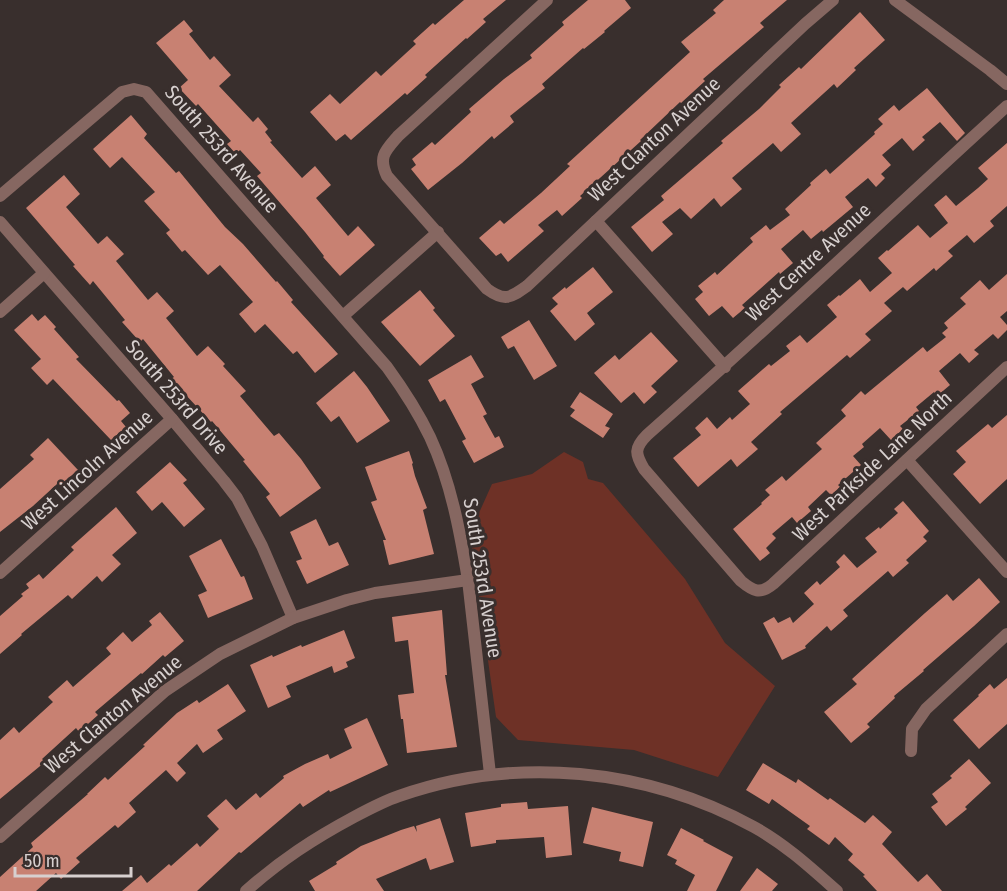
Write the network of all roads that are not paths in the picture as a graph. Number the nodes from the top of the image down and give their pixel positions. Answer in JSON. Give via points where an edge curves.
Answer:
{"nodes":[{"id":1,"x":547,"y":0,"type":"edge"},
{"id":2,"x":833,"y":0,"type":"edge"},
{"id":3,"x":895,"y":0,"type":"edge"},
{"id":4,"x":1007,"y":84,"type":"edge"},
{"id":5,"x":1007,"y":106,"type":"edge"},
{"id":6,"x":0,"y":196,"type":"edge"},
{"id":7,"x":596,"y":221,"type":"junction"},
{"id":8,"x":0,"y":222,"type":"edge"},
{"id":9,"x":438,"y":232,"type":"junction"},
{"id":10,"x":44,"y":273,"type":"junction"},
{"id":11,"x":0,"y":312,"type":"edge"},
{"id":12,"x":343,"y":316,"type":"junction"},
{"id":13,"x":724,"y":367,"type":"junction"},
{"id":14,"x":1007,"y":367,"type":"edge"},
{"id":15,"x":172,"y":419,"type":"junction"},
{"id":16,"x":907,"y":460,"type":"junction"},
{"id":17,"x":1007,"y":572,"type":"edge"},
{"id":18,"x":0,"y":573,"type":"edge"},
{"id":19,"x":468,"y":580,"type":"junction"},
{"id":20,"x":761,"y":591,"type":"joint"},
{"id":21,"x":293,"y":618,"type":"junction"},
{"id":22,"x":1007,"y":634,"type":"edge"},
{"id":23,"x":911,"y":751,"type":"dead end"},
{"id":24,"x":490,"y":774,"type":"junction"},
{"id":25,"x":0,"y":837,"type":"edge"},
{"id":26,"x":246,"y":891,"type":"edge"},
{"id":27,"x":837,"y":891,"type":"edge"}],
"edges":[{"from":1,"to":9,"type":"street","via":[[384,154],[382,165],[387,176]]},
{"from":2,"to":7,"type":"street","name":"West Clanton Avenue"},
{"from":3,"to":4,"type":"street"},
{"from":5,"to":13,"type":"street","name":"West Centre Avenue"},
{"from":6,"to":12,"type":"street","name":"South 253rd Avenue","via":[[122,92],[146,92]]},
{"from":7,"to":9,"type":"street","name":"West Clanton Avenue","via":[[527,286],[512,296],[498,297]]},
{"from":7,"to":13,"type":"street"},
{"from":8,"to":10,"type":"street","name":"South 253rd Drive"},
{"from":9,"to":12,"type":"street"},
{"from":10,"to":11,"type":"street"},
{"from":10,"to":15,"type":"street","name":"South 253rd Drive"},
{"from":12,"to":19,"type":"street","name":"South 253rd Avenue","via":[[411,400],[430,436],[452,501]]},
{"from":13,"to":20,"type":"street","name":"West Centre Avenue","via":[[647,435],[637,454],[644,469],[741,581]]},
{"from":14,"to":16,"type":"street","name":"West Parkside Lane North"},
{"from":15,"to":18,"type":"street","name":"West Lincoln Avenue"},
{"from":15,"to":21,"type":"street","name":"South 253rd Drive","via":[[237,498]]},
{"from":16,"to":17,"type":"street"},
{"from":16,"to":20,"type":"street","name":"West Parkside Lane North","via":[[773,585]]},
{"from":19,"to":21,"type":"street","name":"West Clanton Avenue","via":[[375,593]]},
{"from":19,"to":24,"type":"street","name":"South 253rd Avenue"},
{"from":21,"to":25,"type":"street","name":"West Clanton Avenue","via":[[220,654],[165,691]]},
{"from":22,"to":23,"type":"street","via":[[926,709],[912,729]]},
{"from":24,"to":26,"type":"street","via":[[432,786],[372,808],[299,848]]},
{"from":24,"to":27,"type":"street","via":[[564,772],[625,779],[664,789],[755,828],[786,848]]}]}
